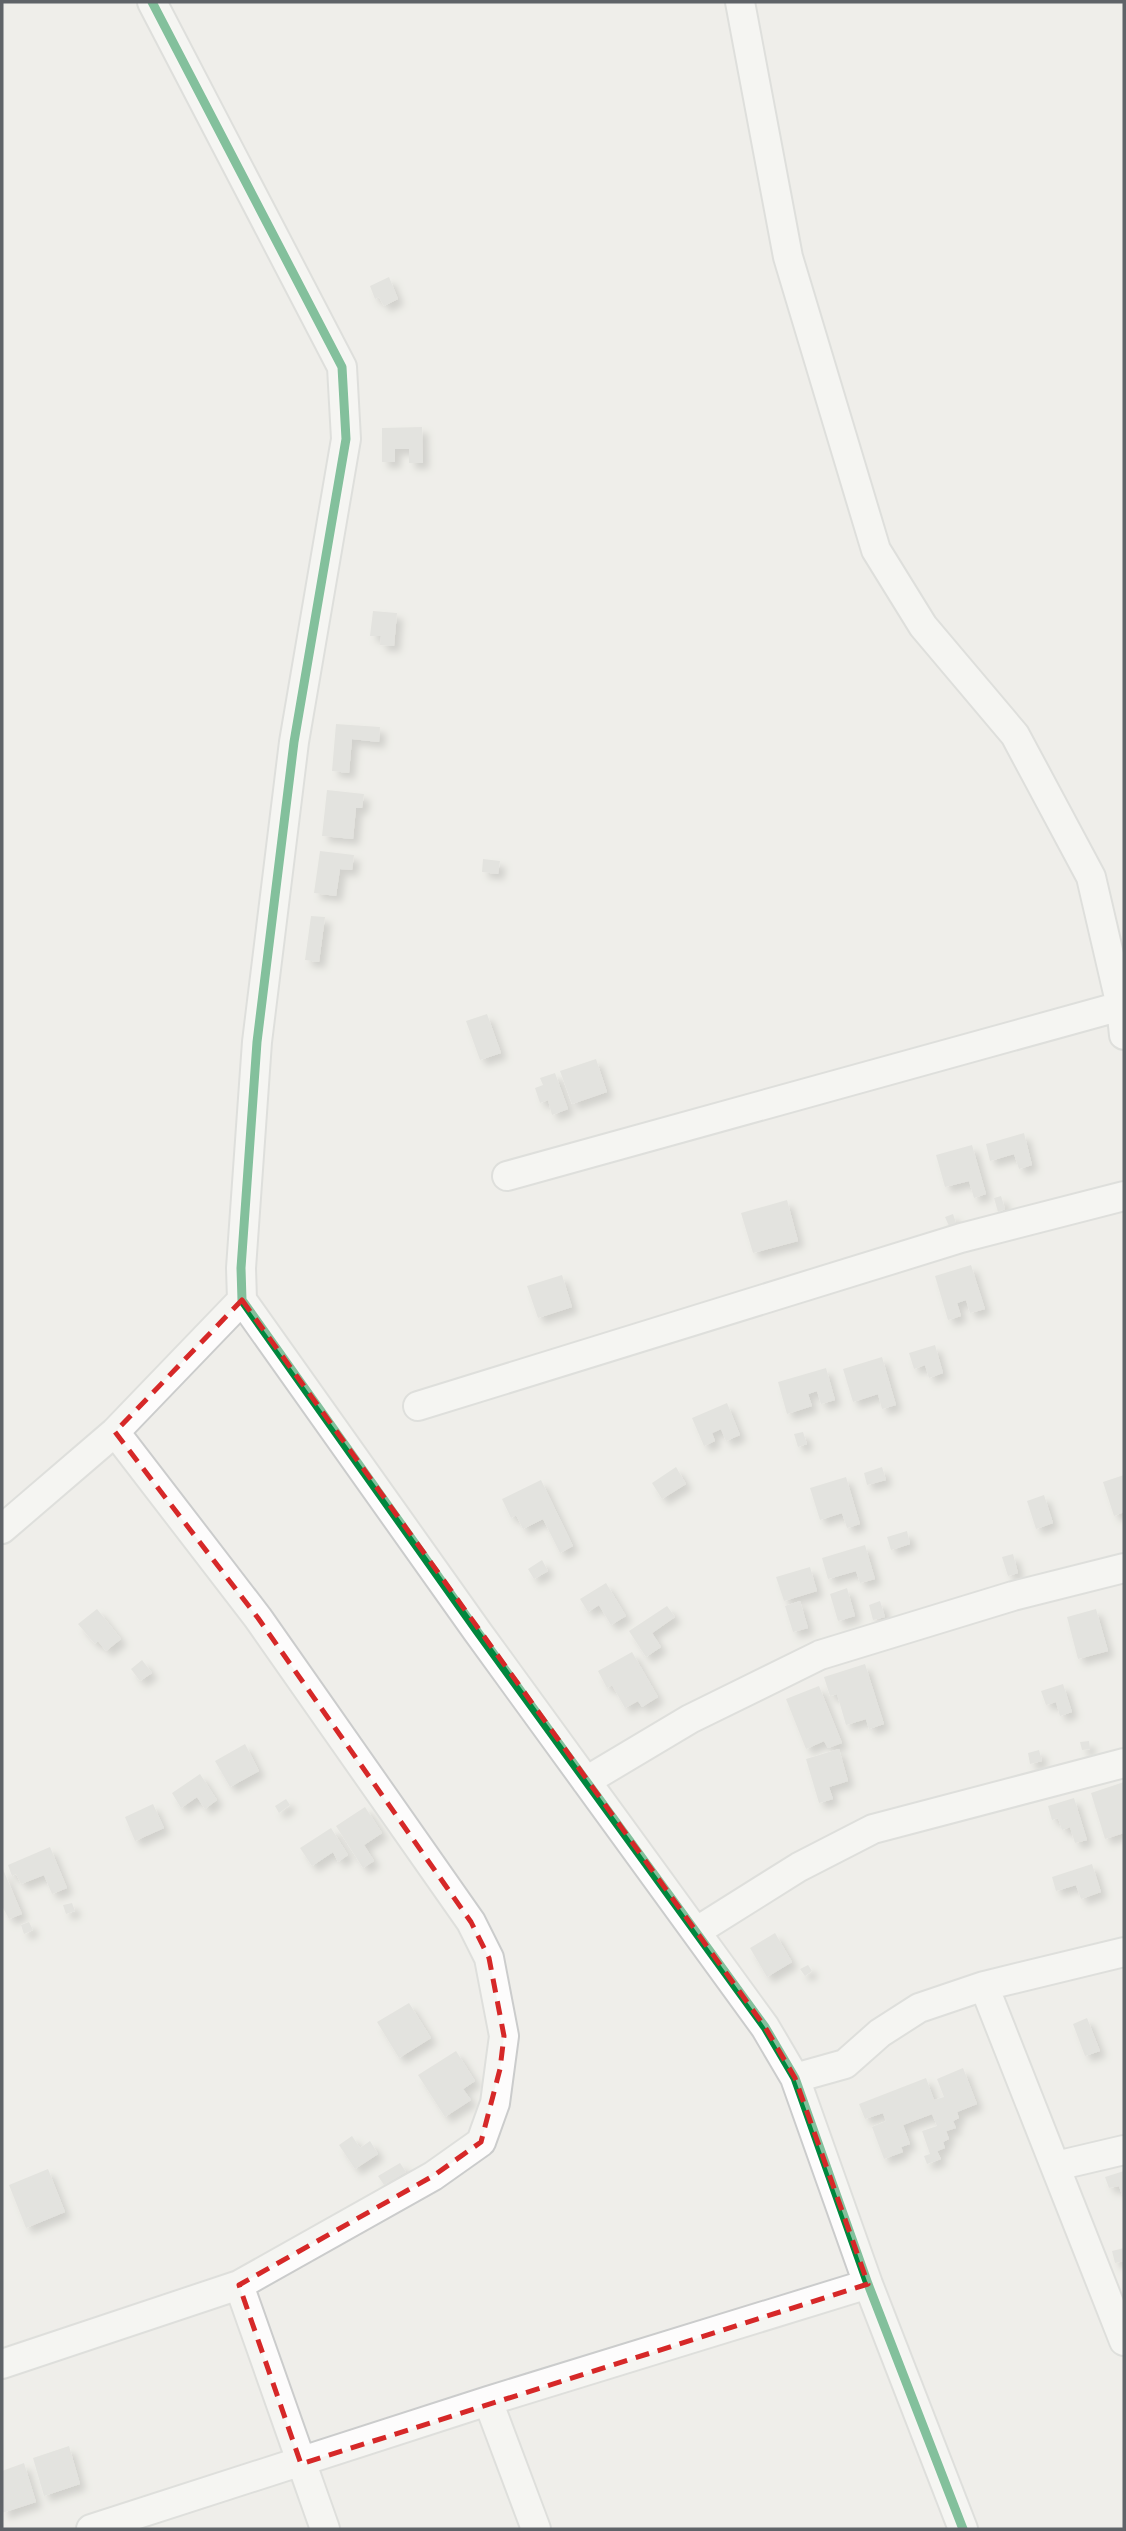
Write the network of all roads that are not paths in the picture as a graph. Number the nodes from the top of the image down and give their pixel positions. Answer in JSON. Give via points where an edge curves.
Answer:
{"nodes":[{"id":1,"x":152,"y":2,"type":"edge"},
{"id":2,"x":740,"y":2,"type":"edge"},
{"id":3,"x":1121,"y":1006,"type":"junction"},
{"id":4,"x":1124,"y":1035,"type":"edge"},
{"id":5,"x":507,"y":1176,"type":"dead end"},
{"id":6,"x":1124,"y":1196,"type":"edge"},
{"id":7,"x":242,"y":1300,"type":"junction"},
{"id":8,"x":418,"y":1406,"type":"dead end"},
{"id":9,"x":115,"y":1432,"type":"junction"},
{"id":10,"x":2,"y":1529,"type":"edge"},
{"id":11,"x":1124,"y":1568,"type":"edge"},
{"id":12,"x":1124,"y":1763,"type":"edge"},
{"id":13,"x":586,"y":1781,"type":"junction"},
{"id":14,"x":697,"y":1931,"type":"junction"},
{"id":15,"x":1124,"y":1952,"type":"edge"},
{"id":16,"x":984,"y":1986,"type":"junction"},
{"id":17,"x":795,"y":2078,"type":"junction"},
{"id":18,"x":1124,"y":2150,"type":"edge"},
{"id":19,"x":1056,"y":2166,"type":"junction"},
{"id":20,"x":868,"y":2284,"type":"junction"},
{"id":21,"x":239,"y":2285,"type":"junction"},
{"id":22,"x":1124,"y":2341,"type":"edge"},
{"id":23,"x":2,"y":2364,"type":"edge"},
{"id":24,"x":488,"y":2401,"type":"junction"},
{"id":25,"x":300,"y":2464,"type":"junction"},
{"id":26,"x":91,"y":2529,"type":"edge"},
{"id":27,"x":326,"y":2529,"type":"edge"},
{"id":28,"x":536,"y":2529,"type":"edge"},
{"id":29,"x":963,"y":2529,"type":"edge"}],
"edges":[{"from":1,"to":7,"type":"street","via":[[342,367],[346,439],[294,742],[257,1042]]},
{"from":2,"to":3,"type":"street","via":[[788,257],[876,550],[923,626],[1015,735],[1041,782],[1091,877]]},
{"from":3,"to":4,"type":"street"},
{"from":3,"to":5,"type":"street"},
{"from":6,"to":8,"type":"street","via":[[961,1238]]},
{"from":7,"to":9,"type":"street"},
{"from":7,"to":13,"type":"street"},
{"from":9,"to":10,"type":"street"},
{"from":9,"to":21,"type":"street","via":[[258,1618],[471,1922],[489,1958],[504,2036],[495,2103],[481,2142],[433,2176]]},
{"from":11,"to":13,"type":"street","via":[[1013,1596],[820,1656],[691,1719]]},
{"from":12,"to":14,"type":"street","via":[[873,1829],[799,1867]]},
{"from":13,"to":14,"type":"street"},
{"from":14,"to":17,"type":"street"},
{"from":15,"to":16,"type":"street"},
{"from":16,"to":17,"type":"street","via":[[919,2008],[880,2033],[845,2064]]},
{"from":16,"to":19,"type":"street"},
{"from":17,"to":20,"type":"street"},
{"from":18,"to":19,"type":"street"},
{"from":19,"to":22,"type":"street"},
{"from":20,"to":24,"type":"street"},
{"from":20,"to":29,"type":"street"},
{"from":21,"to":23,"type":"street"},
{"from":21,"to":25,"type":"street"},
{"from":24,"to":25,"type":"street"},
{"from":24,"to":28,"type":"street"},
{"from":25,"to":26,"type":"street"},
{"from":25,"to":27,"type":"street"}]}
